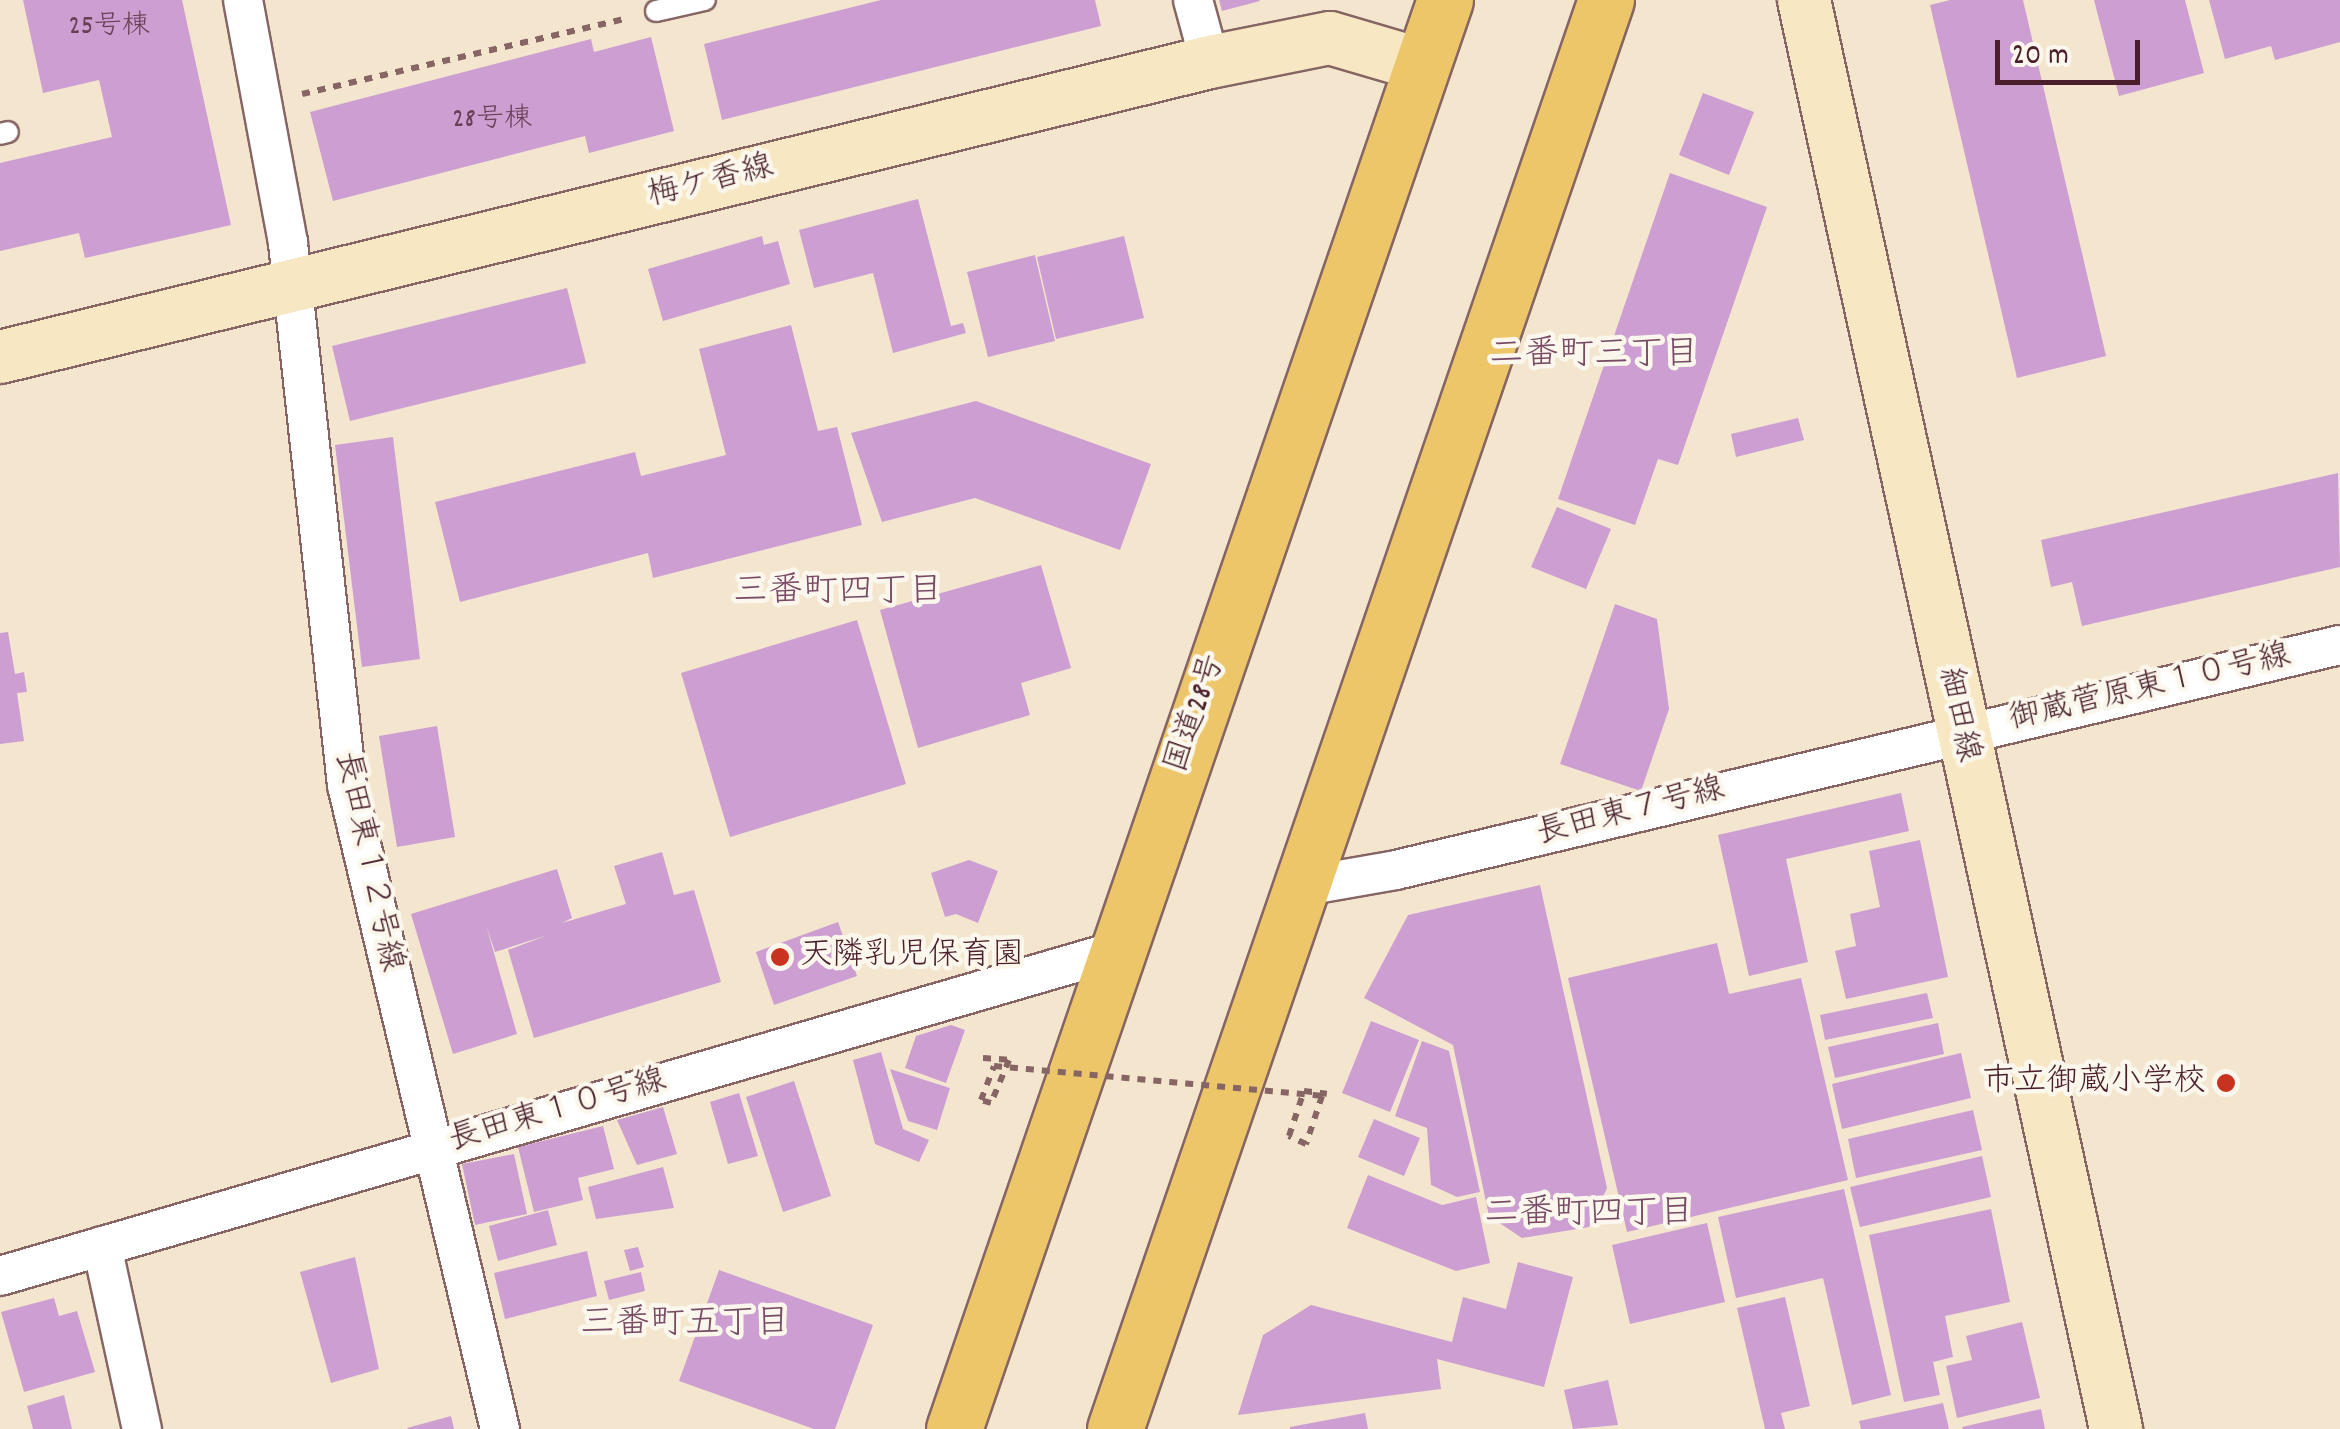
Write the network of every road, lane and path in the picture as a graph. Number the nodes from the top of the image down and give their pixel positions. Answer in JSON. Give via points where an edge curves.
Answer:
{"nodes":[{"id":1,"x":242,"y":0,"type":"edge"},
{"id":2,"x":706,"y":0,"type":"edge"},
{"id":3,"x":1194,"y":0,"type":"edge"},
{"id":4,"x":1445,"y":0,"type":"edge"},
{"id":5,"x":1606,"y":0,"type":"edge"},
{"id":6,"x":1804,"y":0,"type":"edge"},
{"id":7,"x":656,"y":12,"type":"joint"},
{"id":8,"x":1210,"y":62,"type":"junction"},
{"id":9,"x":1422,"y":66,"type":"junction"},
{"id":10,"x":266,"y":102,"type":"junction"},
{"id":11,"x":290,"y":285,"type":"junction"},
{"id":12,"x":0,"y":357,"type":"edge"},
{"id":13,"x":2340,"y":645,"type":"edge"},
{"id":14,"x":1961,"y":733,"type":"junction"},
{"id":15,"x":1299,"y":887,"type":"junction"},
{"id":16,"x":1116,"y":951,"type":"junction"},
{"id":17,"x":983,"y":1058,"type":"dead end"},
{"id":18,"x":1325,"y":1095,"type":"junction"},
{"id":19,"x":432,"y":1149,"type":"junction"},
{"id":20,"x":102,"y":1246,"type":"junction"},
{"id":21,"x":0,"y":1276,"type":"edge"},
{"id":22,"x":142,"y":1429,"type":"edge"},
{"id":23,"x":500,"y":1429,"type":"edge"},
{"id":24,"x":954,"y":1429,"type":"edge"},
{"id":25,"x":1115,"y":1429,"type":"edge"},
{"id":26,"x":2116,"y":1429,"type":"edge"}],
"edges":[{"from":1,"to":10,"type":"street","name":"長田東１２号線"},
{"from":2,"to":7,"type":"lane"},
{"from":3,"to":8,"type":"street"},
{"from":4,"to":9,"type":"highway","name":"国道28号"},
{"from":5,"to":15,"type":"highway"},
{"from":6,"to":14,"type":"street","name":"細田線"},
{"from":7,"to":10,"type":"path"},
{"from":8,"to":9,"type":"street","name":"梅ケ香線","via":[[1330,38]]},
{"from":8,"to":11,"type":"street","name":"梅ケ香線"},
{"from":9,"to":16,"type":"highway","name":"国道28号"},
{"from":10,"to":11,"type":"street","name":"長田東１２号線"},
{"from":11,"to":12,"type":"street","name":"梅ケ香線"},
{"from":11,"to":19,"type":"street","name":"長田東１２号線","via":[[348,785]]},
{"from":13,"to":14,"type":"street","name":"御蔵菅原東１０号線"},
{"from":14,"to":15,"type":"street","name":"長田東７号線","via":[[1396,870]]},
{"from":14,"to":26,"type":"street","name":"細田線"},
{"from":15,"to":25,"type":"highway"},
{"from":16,"to":19,"type":"street","name":"長田東１０号線"},
{"from":16,"to":24,"type":"highway","name":"国道28号"},
{"from":17,"to":18,"type":"path","bridge":true,"via":[[1009,1060],[992,1103],[981,1100],[994,1066]]},
{"from":18,"to":18,"type":"path","via":[[1304,1091],[1289,1136],[1306,1144]]},
{"from":19,"to":20,"type":"street","name":"長田東１０号線"},
{"from":19,"to":23,"type":"street","name":"長田東１２号線"},
{"from":20,"to":21,"type":"street","name":"長田東１０号線"},
{"from":20,"to":22,"type":"street"}]}
